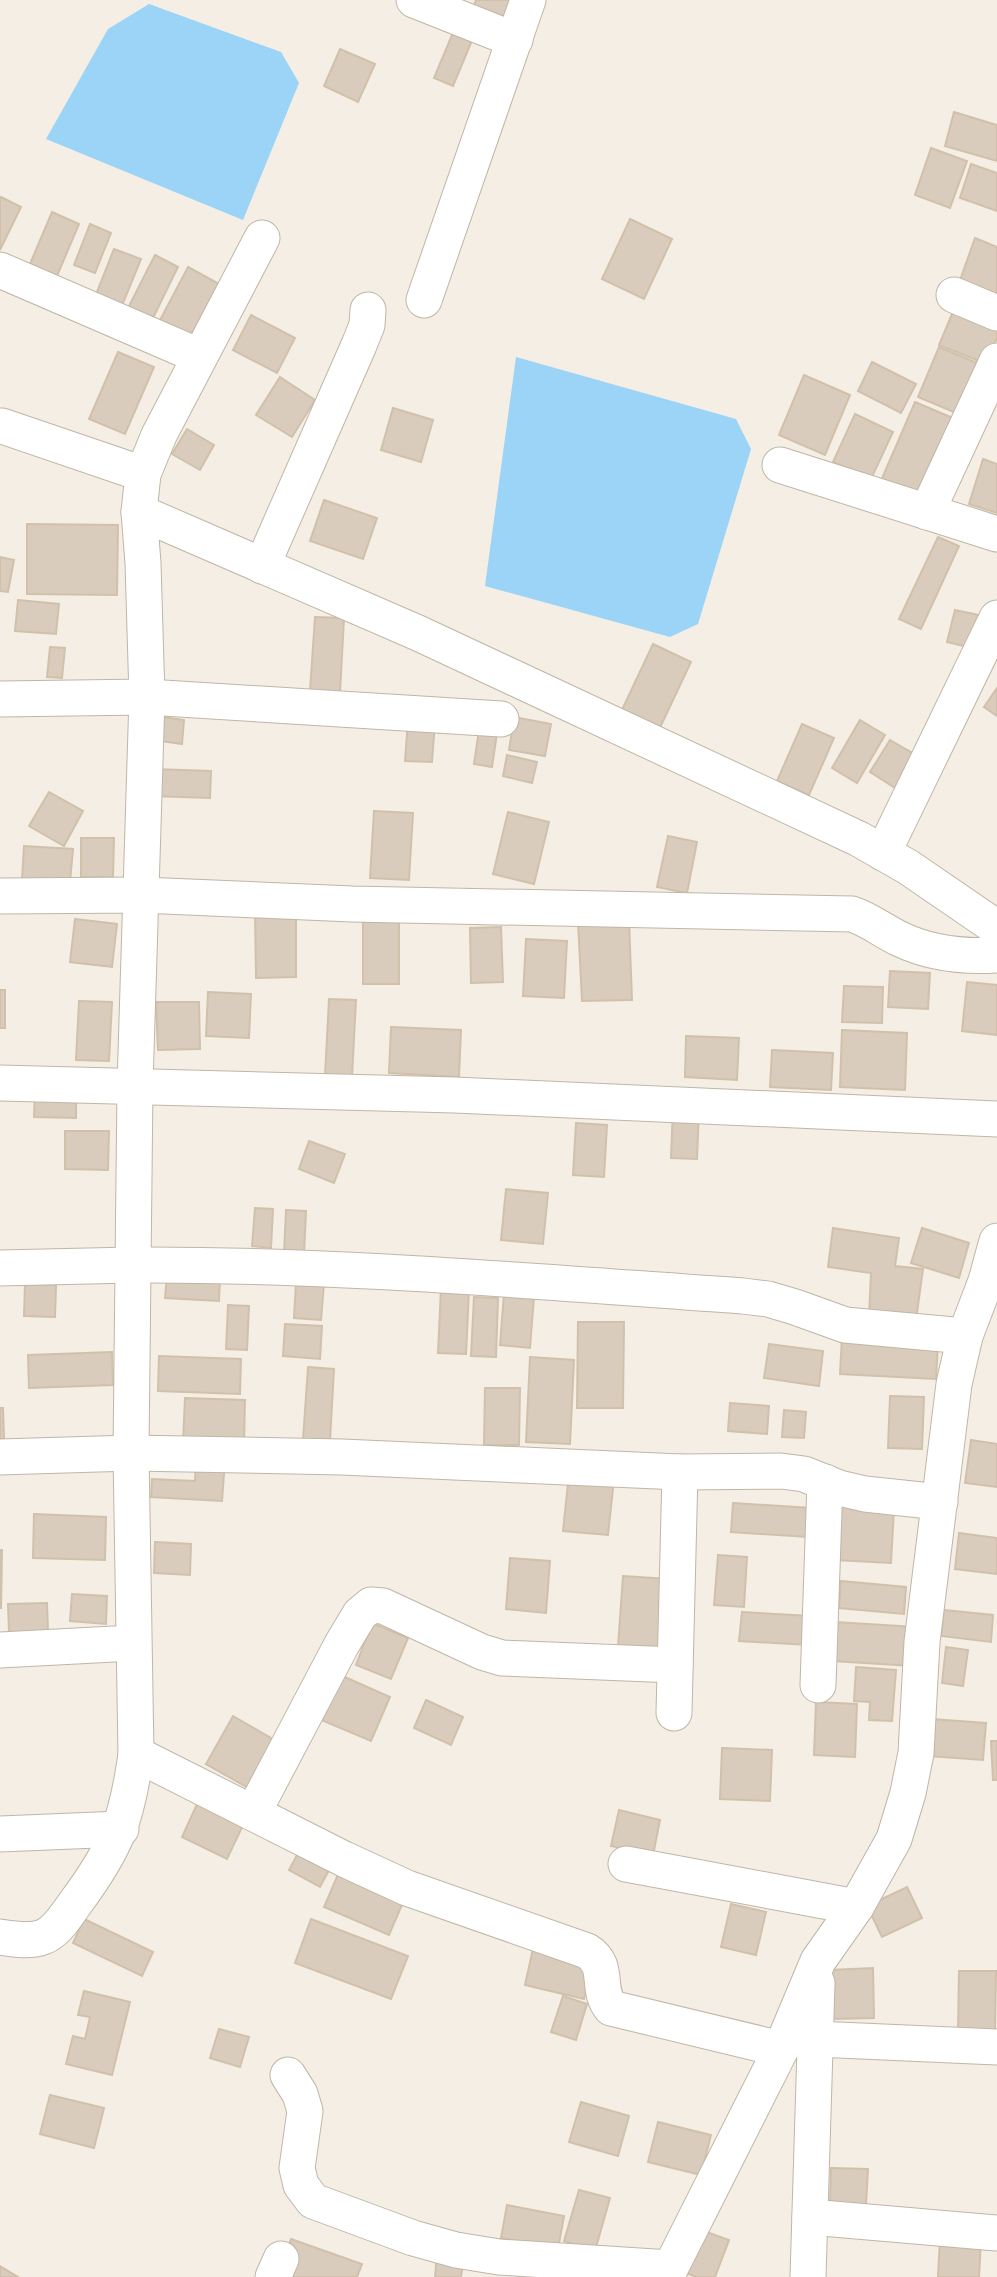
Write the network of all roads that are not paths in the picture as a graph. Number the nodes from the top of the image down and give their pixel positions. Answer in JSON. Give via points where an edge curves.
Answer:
{"nodes":[{"id":1,"x":414,"y":0,"type":"edge"},
{"id":2,"x":528,"y":0,"type":"edge"},
{"id":3,"x":514,"y":40,"type":"junction"},
{"id":4,"x":262,"y":238,"type":"dead end"},
{"id":5,"x":0,"y":270,"type":"edge"},
{"id":6,"x":954,"y":295,"type":"dead end"},
{"id":7,"x":424,"y":300,"type":"dead end"},
{"id":8,"x":369,"y":310,"type":"dead end"},
{"id":9,"x":997,"y":313,"type":"edge"},
{"id":10,"x":199,"y":356,"type":"junction"},
{"id":11,"x":997,"y":361,"type":"edge"},
{"id":12,"x":2,"y":426,"type":"dead end"},
{"id":13,"x":780,"y":465,"type":"dead end"},
{"id":14,"x":143,"y":474,"type":"junction"},
{"id":15,"x":139,"y":512,"type":"junction"},
{"id":16,"x":927,"y":512,"type":"junction"},
{"id":17,"x":997,"y":534,"type":"edge"},
{"id":18,"x":262,"y":566,"type":"junction"},
{"id":19,"x":997,"y":618,"type":"edge"},
{"id":20,"x":148,"y":697,"type":"junction"},
{"id":21,"x":0,"y":699,"type":"edge"},
{"id":22,"x":501,"y":719,"type":"dead end"},
{"id":23,"x":883,"y":853,"type":"junction"},
{"id":24,"x":142,"y":895,"type":"junction"},
{"id":25,"x":0,"y":896,"type":"edge"},
{"id":26,"x":997,"y":928,"type":"edge"},
{"id":27,"x":997,"y":955,"type":"edge"},
{"id":28,"x":0,"y":1083,"type":"edge"},
{"id":29,"x":135,"y":1085,"type":"junction"},
{"id":30,"x":997,"y":1119,"type":"edge"},
{"id":31,"x":997,"y":1241,"type":"edge"},
{"id":32,"x":134,"y":1265,"type":"junction"},
{"id":33,"x":0,"y":1268,"type":"edge"},
{"id":34,"x":965,"y":1336,"type":"junction"},
{"id":35,"x":131,"y":1453,"type":"junction"},
{"id":36,"x":0,"y":1457,"type":"edge"},
{"id":37,"x":680,"y":1472,"type":"junction"},
{"id":38,"x":825,"y":1482,"type":"junction"},
{"id":39,"x":940,"y":1502,"type":"junction"},
{"id":40,"x":133,"y":1643,"type":"junction"},
{"id":41,"x":0,"y":1650,"type":"edge"},
{"id":42,"x":675,"y":1665,"type":"junction"},
{"id":43,"x":818,"y":1685,"type":"dead end"},
{"id":44,"x":674,"y":1713,"type":"dead end"},
{"id":45,"x":136,"y":1754,"type":"junction"},
{"id":46,"x":253,"y":1813,"type":"junction"},
{"id":47,"x":121,"y":1829,"type":"junction"},
{"id":48,"x":0,"y":1834,"type":"edge"},
{"id":49,"x":626,"y":1864,"type":"dead end"},
{"id":50,"x":856,"y":1907,"type":"junction"},
{"id":51,"x":0,"y":1937,"type":"edge"},
{"id":52,"x":818,"y":1961,"type":"junction"},
{"id":53,"x":816,"y":2039,"type":"junction"},
{"id":54,"x":997,"y":2047,"type":"edge"},
{"id":55,"x":781,"y":2049,"type":"junction"},
{"id":56,"x":288,"y":2075,"type":"dead end"},
{"id":57,"x":810,"y":2217,"type":"junction"},
{"id":58,"x":997,"y":2233,"type":"edge"},
{"id":59,"x":668,"y":2273,"type":"edge"},
{"id":60,"x":808,"y":2277,"type":"edge"}],
"edges":[{"from":1,"to":3,"type":"street"},
{"from":2,"to":3,"type":"street"},
{"from":3,"to":7,"type":"street"},
{"from":4,"to":10,"type":"street"},
{"from":5,"to":10,"type":"street"},
{"from":6,"to":9,"type":"street"},
{"from":8,"to":18,"type":"street","via":[[359,345]]},
{"from":10,"to":14,"type":"street"},
{"from":11,"to":16,"type":"street"},
{"from":12,"to":14,"type":"street"},
{"from":13,"to":16,"type":"street"},
{"from":14,"to":15,"type":"street"},
{"from":15,"to":18,"type":"street"},
{"from":15,"to":20,"type":"street"},
{"from":16,"to":17,"type":"street"},
{"from":18,"to":23,"type":"street","via":[[430,639]]},
{"from":19,"to":23,"type":"street"},
{"from":20,"to":21,"type":"street"},
{"from":20,"to":22,"type":"street"},
{"from":20,"to":24,"type":"street"},
{"from":23,"to":26,"type":"street"},
{"from":24,"to":25,"type":"street"},
{"from":24,"to":27,"type":"street","via":[[852,914],[928,949]]},
{"from":24,"to":29,"type":"street"},
{"from":28,"to":29,"type":"street"},
{"from":29,"to":30,"type":"street"},
{"from":29,"to":32,"type":"street"},
{"from":31,"to":34,"type":"street"},
{"from":32,"to":33,"type":"street"},
{"from":32,"to":34,"type":"street","via":[[455,1276],[743,1296],[768,1299],[845,1325]]},
{"from":32,"to":35,"type":"street"},
{"from":34,"to":39,"type":"street","via":[[954,1384]]},
{"from":35,"to":36,"type":"street"},
{"from":35,"to":37,"type":"street"},
{"from":35,"to":40,"type":"street"},
{"from":37,"to":38,"type":"street","via":[[781,1471]]},
{"from":37,"to":42,"type":"street"},
{"from":38,"to":39,"type":"street","via":[[865,1494]]},
{"from":38,"to":43,"type":"street"},
{"from":39,"to":50,"type":"street","via":[[922,1642],[916,1753],[908,1793],[894,1839]]},
{"from":40,"to":41,"type":"street"},
{"from":40,"to":45,"type":"street"},
{"from":42,"to":44,"type":"street"},
{"from":42,"to":46,"type":"street","via":[[502,1658],[383,1606],[371,1605],[342,1644]]},
{"from":45,"to":46,"type":"street"},
{"from":45,"to":47,"type":"street"},
{"from":46,"to":55,"type":"street","via":[[407,1888],[587,1951],[601,1966],[602,1992],[611,2008]]},
{"from":47,"to":48,"type":"street"},
{"from":47,"to":51,"type":"street","via":[[100,1869],[58,1927],[43,1937]]},
{"from":49,"to":50,"type":"street"},
{"from":50,"to":52,"type":"street"},
{"from":52,"to":53,"type":"street"},
{"from":52,"to":55,"type":"street"},
{"from":53,"to":54,"type":"street"},
{"from":53,"to":57,"type":"street"},
{"from":55,"to":59,"type":"street"},
{"from":56,"to":59,"type":"street","via":[[305,2111],[297,2168],[301,2185],[313,2201],[456,2250]]},
{"from":57,"to":58,"type":"street"},
{"from":57,"to":60,"type":"street"}]}
